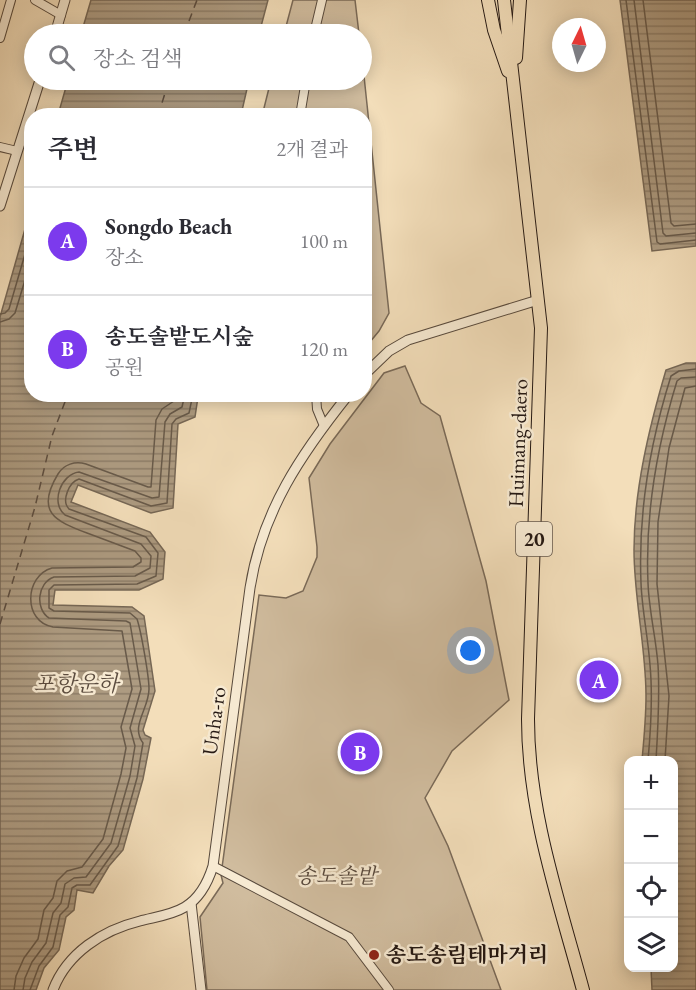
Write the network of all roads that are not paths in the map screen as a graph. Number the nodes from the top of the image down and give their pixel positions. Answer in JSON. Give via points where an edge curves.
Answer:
{"nodes":[{"id":1,"x":11,"y":0,"type":"edge"},
{"id":2,"x":35,"y":0,"type":"edge"},
{"id":3,"x":65,"y":0,"type":"edge"},
{"id":4,"x":322,"y":0,"type":"edge"},
{"id":5,"x":488,"y":0,"type":"edge"},
{"id":6,"x":504,"y":0,"type":"edge"},
{"id":7,"x":520,"y":0,"type":"edge"},
{"id":8,"x":61,"y":15,"type":"junction"},
{"id":9,"x":58,"y":24,"type":"edge"},
{"id":10,"x":316,"y":24,"type":"edge"},
{"id":11,"x":0,"y":38,"type":"edge"},
{"id":12,"x":513,"y":83,"type":"junction"},
{"id":13,"x":37,"y":90,"type":"edge"},
{"id":14,"x":304,"y":90,"type":"edge"},
{"id":15,"x":31,"y":108,"type":"edge"},
{"id":16,"x":301,"y":108,"type":"edge"},
{"id":17,"x":24,"y":129,"type":"edge"},
{"id":18,"x":0,"y":147,"type":"edge"},
{"id":19,"x":17,"y":151,"type":"junction"},
{"id":20,"x":0,"y":206,"type":"edge"},
{"id":21,"x":538,"y":300,"type":"junction"},
{"id":22,"x":372,"y":367,"type":"edge"},
{"id":23,"x":317,"y":402,"type":"edge"},
{"id":24,"x":343,"y":402,"type":"edge"},
{"id":25,"x":324,"y":426,"type":"junction"},
{"id":26,"x":213,"y":866,"type":"junction"},
{"id":27,"x":191,"y":903,"type":"junction"},
{"id":28,"x":53,"y":990,"type":"edge"},
{"id":29,"x":201,"y":990,"type":"edge"},
{"id":30,"x":389,"y":990,"type":"edge"},
{"id":31,"x":583,"y":990,"type":"edge"}],
"edges":[{"from":1,"to":11,"type":"street"},
{"from":2,"to":8,"type":"street"},
{"from":3,"to":8,"type":"street"},
{"from":4,"to":10,"type":"street"},
{"from":5,"to":12,"type":"main road"},
{"from":6,"to":12,"type":"main road","name":"Huimang-daero","number":"20"},
{"from":7,"to":12,"type":"main road"},
{"from":8,"to":9,"type":"street"},
{"from":12,"to":21,"type":"main road","name":"Huimang-daero","number":"20"},
{"from":13,"to":15,"type":"street"},
{"from":14,"to":16,"type":"street"},
{"from":17,"to":19,"type":"street"},
{"from":18,"to":19,"type":"street"},
{"from":19,"to":20,"type":"street"},
{"from":21,"to":22,"type":"street","via":[[408,340]]},
{"from":21,"to":31,"type":"main road","name":"Huimang-daero","number":"20","via":[[529,770],[542,839]]},
{"from":23,"to":25,"type":"street"},
{"from":24,"to":25,"type":"street","name":"Unha-ro"},
{"from":25,"to":26,"type":"street","name":"Unha-ro","via":[[284,486],[255,561]]},
{"from":26,"to":27,"type":"street","name":"Unha-ro","via":[[206,885]]},
{"from":26,"to":30,"type":"street","via":[[349,937]]},
{"from":27,"to":28,"type":"street","via":[[99,938],[70,960]]},
{"from":27,"to":29,"type":"street"}]}
